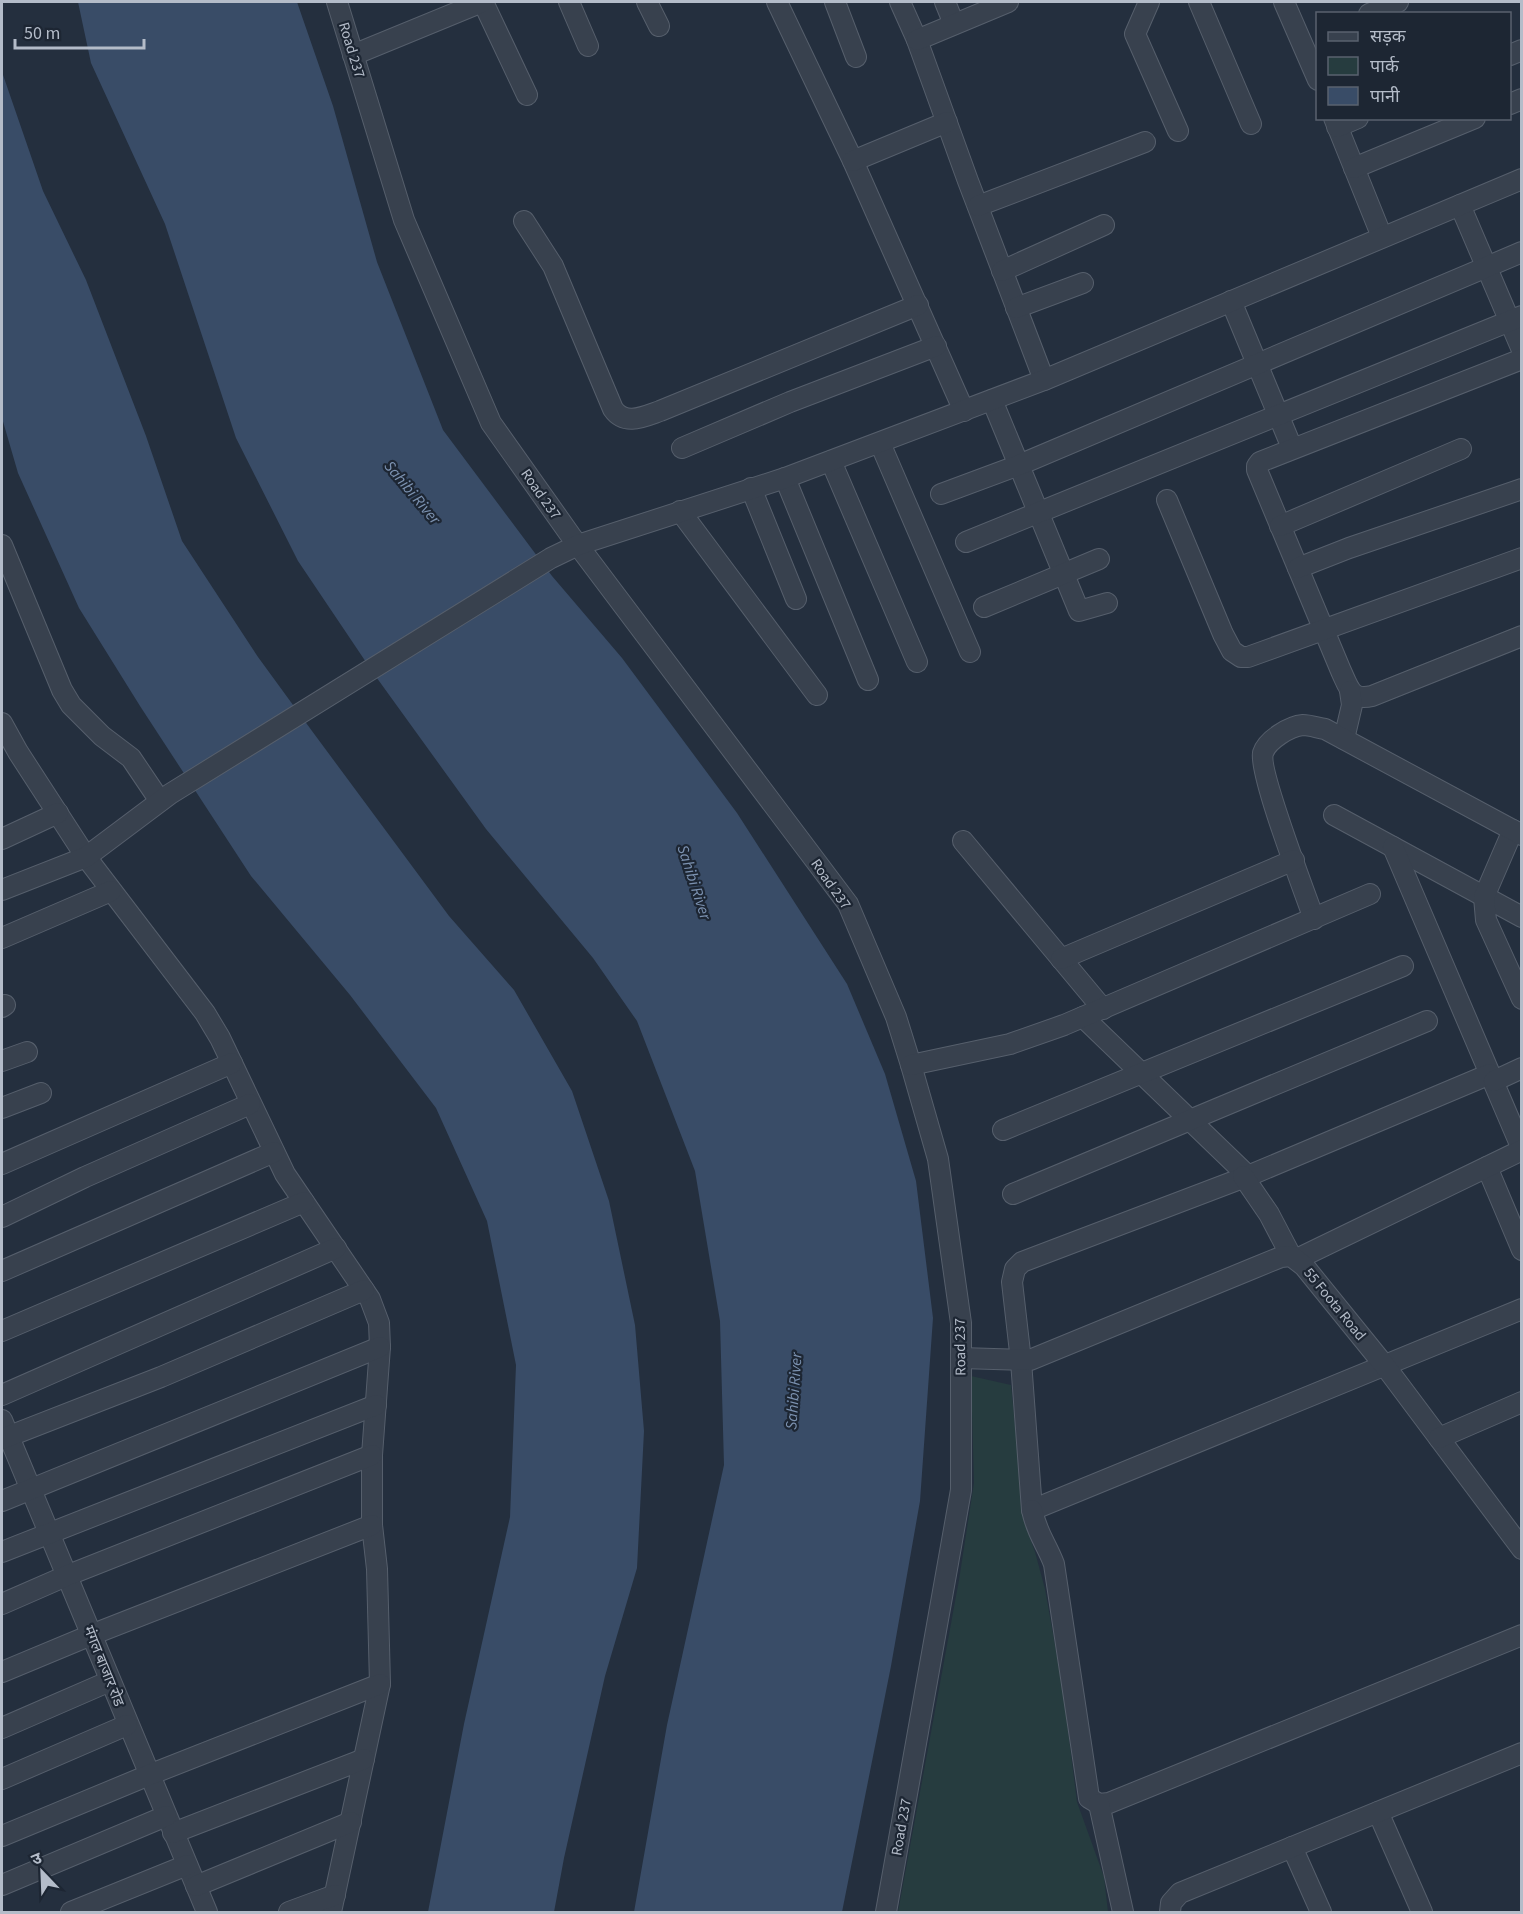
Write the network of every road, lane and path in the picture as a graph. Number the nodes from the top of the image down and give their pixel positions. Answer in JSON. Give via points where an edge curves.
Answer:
{"nodes":[{"id":1,"x":337,"y":2,"type":"edge"},
{"id":2,"x":482,"y":2,"type":"edge"},
{"id":3,"x":569,"y":2,"type":"edge"},
{"id":4,"x":647,"y":2,"type":"edge"},
{"id":5,"x":777,"y":2,"type":"edge"},
{"id":6,"x":835,"y":2,"type":"edge"},
{"id":7,"x":900,"y":2,"type":"edge"},
{"id":8,"x":945,"y":2,"type":"edge"},
{"id":9,"x":1008,"y":2,"type":"edge"},
{"id":10,"x":1149,"y":2,"type":"edge"},
{"id":11,"x":1199,"y":2,"type":"edge"},
{"id":12,"x":1284,"y":2,"type":"edge"},
{"id":13,"x":1398,"y":2,"type":"edge"},
{"id":14,"x":447,"y":8,"type":"edge"},
{"id":15,"x":1374,"y":12,"type":"edge"},
{"id":16,"x":954,"y":24,"type":"junction"},
{"id":17,"x":659,"y":26,"type":"dead end"},
{"id":18,"x":1309,"y":38,"type":"edge"},
{"id":19,"x":917,"y":40,"type":"junction"},
{"id":20,"x":588,"y":46,"type":"dead end"},
{"id":21,"x":353,"y":54,"type":"junction"},
{"id":22,"x":856,"y":57,"type":"dead end"},
{"id":23,"x":1316,"y":75,"type":"edge"},
{"id":24,"x":526,"y":94,"type":"dead end"},
{"id":25,"x":1470,"y":120,"type":"edge"},
{"id":26,"x":947,"y":122,"type":"junction"},
{"id":27,"x":1336,"y":123,"type":"edge"},
{"id":28,"x":1251,"y":124,"type":"dead end"},
{"id":29,"x":1178,"y":131,"type":"dead end"},
{"id":30,"x":1144,"y":142,"type":"dead end"},
{"id":31,"x":853,"y":161,"type":"junction"},
{"id":32,"x":1354,"y":168,"type":"junction"},
{"id":33,"x":1521,"y":179,"type":"edge"},
{"id":34,"x":1460,"y":205,"type":"junction"},
{"id":35,"x":978,"y":206,"type":"junction"},
{"id":36,"x":524,"y":221,"type":"dead end"},
{"id":37,"x":1104,"y":225,"type":"dead end"},
{"id":38,"x":1382,"y":237,"type":"junction"},
{"id":39,"x":1521,"y":252,"type":"edge"},
{"id":40,"x":1488,"y":267,"type":"junction"},
{"id":41,"x":1002,"y":270,"type":"junction"},
{"id":42,"x":1083,"y":283,"type":"dead end"},
{"id":43,"x":1231,"y":301,"type":"junction"},
{"id":44,"x":918,"y":305,"type":"junction"},
{"id":45,"x":1016,"y":308,"type":"junction"},
{"id":46,"x":1516,"y":318,"type":"edge"},
{"id":47,"x":936,"y":346,"type":"junction"},
{"id":48,"x":1521,"y":350,"type":"edge"},
{"id":49,"x":1521,"y":359,"type":"edge"},
{"id":50,"x":1258,"y":364,"type":"junction"},
{"id":51,"x":1044,"y":380,"type":"junction"},
{"id":52,"x":992,"y":400,"type":"junction"},
{"id":53,"x":964,"y":411,"type":"junction"},
{"id":54,"x":1278,"y":414,"type":"junction"},
{"id":55,"x":880,"y":442,"type":"junction"},
{"id":56,"x":682,"y":448,"type":"dead end"},
{"id":57,"x":1292,"y":448,"type":"junction"},
{"id":58,"x":1461,"y":449,"type":"dead end"},
{"id":59,"x":831,"y":461,"type":"junction"},
{"id":60,"x":1019,"y":465,"type":"junction"},
{"id":61,"x":785,"y":478,"type":"junction"},
{"id":62,"x":751,"y":488,"type":"junction"},
{"id":63,"x":1521,"y":489,"type":"edge"},
{"id":64,"x":941,"y":494,"type":"dead end"},
{"id":65,"x":1167,"y":500,"type":"dead end"},
{"id":66,"x":680,"y":511,"type":"junction"},
{"id":67,"x":1038,"y":512,"type":"junction"},
{"id":68,"x":1280,"y":526,"type":"junction"},
{"id":69,"x":966,"y":542,"type":"dead end"},
{"id":70,"x":2,"y":545,"type":"edge"},
{"id":71,"x":579,"y":545,"type":"junction"},
{"id":72,"x":1521,"y":558,"type":"edge"},
{"id":73,"x":1099,"y":559,"type":"dead end"},
{"id":74,"x":1298,"y":568,"type":"junction"},
{"id":75,"x":1063,"y":573,"type":"junction"},
{"id":76,"x":796,"y":599,"type":"dead end"},
{"id":77,"x":1107,"y":603,"type":"dead end"},
{"id":78,"x":984,"y":607,"type":"dead end"},
{"id":79,"x":1323,"y":629,"type":"junction"},
{"id":80,"x":1521,"y":636,"type":"edge"},
{"id":81,"x":970,"y":652,"type":"dead end"},
{"id":82,"x":917,"y":662,"type":"dead end"},
{"id":83,"x":868,"y":680,"type":"dead end"},
{"id":84,"x":1350,"y":691,"type":"junction"},
{"id":85,"x":817,"y":695,"type":"dead end"},
{"id":86,"x":2,"y":723,"type":"edge"},
{"id":87,"x":1344,"y":739,"type":"junction"},
{"id":88,"x":10,"y":755,"type":"edge"},
{"id":89,"x":165,"y":798,"type":"junction"},
{"id":90,"x":58,"y":813,"type":"junction"},
{"id":91,"x":1334,"y":815,"type":"dead end"},
{"id":92,"x":1517,"y":833,"type":"edge"},
{"id":93,"x":2,"y":839,"type":"edge"},
{"id":94,"x":963,"y":841,"type":"dead end"},
{"id":95,"x":1393,"y":847,"type":"junction"},
{"id":96,"x":86,"y":857,"type":"junction"},
{"id":97,"x":1294,"y":860,"type":"junction"},
{"id":98,"x":2,"y":890,"type":"edge"},
{"id":99,"x":111,"y":891,"type":"junction"},
{"id":100,"x":1370,"y":894,"type":"dead end"},
{"id":101,"x":1484,"y":897,"type":"junction"},
{"id":102,"x":1521,"y":917,"type":"edge"},
{"id":103,"x":1314,"y":918,"type":"junction"},
{"id":104,"x":2,"y":938,"type":"edge"},
{"id":105,"x":1061,"y":959,"type":"junction"},
{"id":106,"x":1403,"y":966,"type":"dead end"},
{"id":107,"x":1521,"y":999,"type":"edge"},
{"id":108,"x":1103,"y":1009,"type":"junction"},
{"id":109,"x":1083,"y":1017,"type":"junction"},
{"id":110,"x":1427,"y":1021,"type":"dead end"},
{"id":111,"x":27,"y":1052,"type":"dead end"},
{"id":112,"x":2,"y":1061,"type":"edge"},
{"id":113,"x":232,"y":1063,"type":"junction"},
{"id":114,"x":911,"y":1065,"type":"junction"},
{"id":115,"x":1521,"y":1068,"type":"edge"},
{"id":116,"x":1142,"y":1073,"type":"junction"},
{"id":117,"x":1492,"y":1078,"type":"junction"},
{"id":118,"x":41,"y":1093,"type":"dead end"},
{"id":119,"x":250,"y":1104,"type":"junction"},
{"id":120,"x":2,"y":1108,"type":"edge"},
{"id":121,"x":1190,"y":1120,"type":"junction"},
{"id":122,"x":1003,"y":1131,"type":"dead end"},
{"id":123,"x":1521,"y":1150,"type":"edge"},
{"id":124,"x":274,"y":1152,"type":"junction"},
{"id":125,"x":2,"y":1164,"type":"edge"},
{"id":126,"x":1487,"y":1167,"type":"junction"},
{"id":127,"x":1245,"y":1176,"type":"junction"},
{"id":128,"x":1013,"y":1194,"type":"dead end"},
{"id":129,"x":304,"y":1203,"type":"junction"},
{"id":130,"x":2,"y":1217,"type":"edge"},
{"id":131,"x":336,"y":1248,"type":"junction"},
{"id":132,"x":1521,"y":1250,"type":"edge"},
{"id":133,"x":1294,"y":1257,"type":"junction"},
{"id":134,"x":2,"y":1271,"type":"edge"},
{"id":135,"x":364,"y":1290,"type":"junction"},
{"id":136,"x":1521,"y":1310,"type":"edge"},
{"id":137,"x":2,"y":1331,"type":"edge"},
{"id":138,"x":380,"y":1347,"type":"junction"},
{"id":139,"x":961,"y":1358,"type":"junction"},
{"id":140,"x":1021,"y":1361,"type":"junction"},
{"id":141,"x":1385,"y":1366,"type":"junction"},
{"id":142,"x":2,"y":1395,"type":"edge"},
{"id":143,"x":1521,"y":1402,"type":"edge"},
{"id":144,"x":376,"y":1405,"type":"junction"},
{"id":145,"x":4,"y":1432,"type":"edge"},
{"id":146,"x":1439,"y":1438,"type":"junction"},
{"id":147,"x":372,"y":1455,"type":"junction"},
{"id":148,"x":30,"y":1489,"type":"junction"},
{"id":149,"x":2,"y":1501,"type":"edge"},
{"id":150,"x":1032,"y":1510,"type":"junction"},
{"id":151,"x":372,"y":1526,"type":"junction"},
{"id":152,"x":48,"y":1533,"type":"junction"},
{"id":153,"x":1521,"y":1549,"type":"edge"},
{"id":154,"x":2,"y":1552,"type":"edge"},
{"id":155,"x":66,"y":1576,"type":"junction"},
{"id":156,"x":2,"y":1604,"type":"edge"},
{"id":157,"x":91,"y":1635,"type":"junction"},
{"id":158,"x":1521,"y":1635,"type":"edge"},
{"id":159,"x":2,"y":1672,"type":"edge"},
{"id":160,"x":110,"y":1681,"type":"junction"},
{"id":161,"x":380,"y":1684,"type":"junction"},
{"id":162,"x":128,"y":1725,"type":"junction"},
{"id":163,"x":2,"y":1728,"type":"edge"},
{"id":164,"x":1521,"y":1753,"type":"edge"},
{"id":165,"x":364,"y":1759,"type":"junction"},
{"id":166,"x":149,"y":1775,"type":"junction"},
{"id":167,"x":2,"y":1779,"type":"edge"},
{"id":168,"x":1099,"y":1804,"type":"junction"},
{"id":169,"x":1378,"y":1812,"type":"junction"},
{"id":170,"x":351,"y":1822,"type":"junction"},
{"id":171,"x":170,"y":1825,"type":"junction"},
{"id":172,"x":2,"y":1836,"type":"edge"},
{"id":173,"x":1292,"y":1847,"type":"junction"},
{"id":174,"x":187,"y":1865,"type":"junction"},
{"id":175,"x":2,"y":1885,"type":"edge"},
{"id":176,"x":195,"y":1886,"type":"junction"},
{"id":177,"x":333,"y":1904,"type":"edge"},
{"id":178,"x":71,"y":1912,"type":"edge"},
{"id":179,"x":207,"y":1912,"type":"edge"},
{"id":180,"x":289,"y":1912,"type":"edge"},
{"id":181,"x":886,"y":1912,"type":"edge"},
{"id":182,"x":1123,"y":1912,"type":"edge"},
{"id":183,"x":1170,"y":1912,"type":"edge"},
{"id":184,"x":1321,"y":1912,"type":"edge"},
{"id":185,"x":1422,"y":1912,"type":"edge"}],
"edges":[{"from":1,"to":21,"type":"street","name":"Road 237"},
{"from":2,"to":14,"type":"street"},
{"from":2,"to":24,"type":"street"},
{"from":3,"to":20,"type":"street"},
{"from":4,"to":17,"type":"street"},
{"from":5,"to":31,"type":"street"},
{"from":6,"to":22,"type":"street"},
{"from":7,"to":19,"type":"street"},
{"from":8,"to":16,"type":"street"},
{"from":9,"to":16,"type":"street"},
{"from":10,"to":29,"type":"street","via":[[1135,34]]},
{"from":11,"to":28,"type":"street"},
{"from":12,"to":18,"type":"street"},
{"from":13,"to":15,"type":"street"},
{"from":14,"to":21,"type":"street"},
{"from":16,"to":19,"type":"street"},
{"from":18,"to":23,"type":"street"},
{"from":19,"to":26,"type":"street"},
{"from":21,"to":71,"type":"street","name":"Road 237","via":[[404,220],[491,423]]},
{"from":25,"to":32,"type":"street"},
{"from":26,"to":31,"type":"street"},
{"from":26,"to":35,"type":"street"},
{"from":27,"to":32,"type":"street"},
{"from":30,"to":35,"type":"street"},
{"from":31,"to":44,"type":"street"},
{"from":32,"to":38,"type":"street"},
{"from":33,"to":34,"type":"street"},
{"from":34,"to":38,"type":"street"},
{"from":34,"to":40,"type":"street"},
{"from":35,"to":41,"type":"street"},
{"from":36,"to":44,"type":"street","via":[[553,266],[613,409],[625,420],[660,411]]},
{"from":37,"to":41,"type":"street"},
{"from":38,"to":43,"type":"street"},
{"from":39,"to":40,"type":"street"},
{"from":40,"to":46,"type":"street"},
{"from":40,"to":50,"type":"street"},
{"from":41,"to":45,"type":"street"},
{"from":42,"to":45,"type":"street"},
{"from":43,"to":50,"type":"street"},
{"from":43,"to":51,"type":"street"},
{"from":44,"to":47,"type":"street"},
{"from":45,"to":51,"type":"street"},
{"from":46,"to":48,"type":"street"},
{"from":46,"to":54,"type":"street"},
{"from":47,"to":53,"type":"street"},
{"from":47,"to":56,"type":"street"},
{"from":49,"to":57,"type":"street"},
{"from":50,"to":54,"type":"street"},
{"from":50,"to":60,"type":"street"},
{"from":51,"to":52,"type":"street"},
{"from":52,"to":53,"type":"street"},
{"from":52,"to":60,"type":"street"},
{"from":53,"to":55,"type":"street"},
{"from":54,"to":57,"type":"street"},
{"from":54,"to":67,"type":"street"},
{"from":55,"to":59,"type":"street"},
{"from":55,"to":81,"type":"street"},
{"from":57,"to":68,"type":"street","via":[[1257,466]]},
{"from":58,"to":68,"type":"street"},
{"from":59,"to":61,"type":"street"},
{"from":59,"to":82,"type":"street"},
{"from":60,"to":64,"type":"street"},
{"from":60,"to":67,"type":"street"},
{"from":61,"to":62,"type":"street"},
{"from":61,"to":83,"type":"street"},
{"from":62,"to":66,"type":"street"},
{"from":62,"to":76,"type":"street"},
{"from":63,"to":74,"type":"street"},
{"from":65,"to":79,"type":"street","via":[[1223,634],[1236,655],[1248,657]]},
{"from":66,"to":71,"type":"street"},
{"from":66,"to":85,"type":"street"},
{"from":67,"to":69,"type":"street"},
{"from":67,"to":75,"type":"street"},
{"from":68,"to":74,"type":"street"},
{"from":70,"to":89,"type":"street","via":[[71,705],[130,758]]},
{"from":71,"to":89,"type":"street","via":[[551,558]]},
{"from":71,"to":114,"type":"street","name":"Road 237","via":[[848,904],[896,1017]]},
{"from":72,"to":79,"type":"street"},
{"from":73,"to":75,"type":"street"},
{"from":74,"to":79,"type":"street"},
{"from":75,"to":77,"type":"street","via":[[1079,611]]},
{"from":75,"to":78,"type":"street"},
{"from":79,"to":84,"type":"street"},
{"from":80,"to":84,"type":"street","via":[[1372,696],[1356,697]]},
{"from":84,"to":87,"type":"street","via":[[1352,705]]},
{"from":86,"to":88,"type":"street"},
{"from":87,"to":92,"type":"street"},
{"from":87,"to":97,"type":"street","via":[[1325,729],[1301,725],[1275,736],[1266,745],[1262,755],[1264,769]]},
{"from":88,"to":90,"type":"street"},
{"from":89,"to":96,"type":"street"},
{"from":90,"to":93,"type":"street"},
{"from":90,"to":96,"type":"street"},
{"from":91,"to":95,"type":"street"},
{"from":92,"to":101,"type":"street"},
{"from":94,"to":105,"type":"street"},
{"from":95,"to":101,"type":"street"},
{"from":95,"to":117,"type":"street"},
{"from":96,"to":98,"type":"street"},
{"from":96,"to":99,"type":"street"},
{"from":97,"to":103,"type":"street"},
{"from":97,"to":105,"type":"street"},
{"from":99,"to":104,"type":"street"},
{"from":99,"to":113,"type":"street","via":[[192,994]]},
{"from":100,"to":103,"type":"street"},
{"from":101,"to":102,"type":"street"},
{"from":101,"to":107,"type":"street","via":[[1486,920]]},
{"from":103,"to":108,"type":"street"},
{"from":105,"to":108,"type":"street"},
{"from":106,"to":116,"type":"street"},
{"from":108,"to":109,"type":"street"},
{"from":109,"to":114,"type":"street","via":[[1010,1044]]},
{"from":109,"to":116,"type":"street"},
{"from":110,"to":121,"type":"street"},
{"from":111,"to":112,"type":"street"},
{"from":113,"to":119,"type":"street"},
{"from":113,"to":125,"type":"street"},
{"from":114,"to":139,"type":"street","name":"Road 237","via":[[938,1159],[961,1323]]},
{"from":115,"to":117,"type":"street"},
{"from":116,"to":121,"type":"street"},
{"from":116,"to":122,"type":"street"},
{"from":117,"to":123,"type":"street"},
{"from":117,"to":127,"type":"street"},
{"from":118,"to":120,"type":"street"},
{"from":119,"to":124,"type":"street"},
{"from":119,"to":130,"type":"street"},
{"from":121,"to":127,"type":"street"},
{"from":121,"to":128,"type":"street"},
{"from":123,"to":126,"type":"street"},
{"from":124,"to":129,"type":"street"},
{"from":124,"to":134,"type":"street"},
{"from":126,"to":132,"type":"street"},
{"from":126,"to":133,"type":"street"},
{"from":127,"to":133,"type":"street"},
{"from":127,"to":140,"type":"street","via":[[1022,1262],[1012,1282]]},
{"from":129,"to":131,"type":"street"},
{"from":129,"to":137,"type":"street"},
{"from":131,"to":135,"type":"street"},
{"from":131,"to":142,"type":"street"},
{"from":133,"to":140,"type":"street","name":"55 Foota Road","via":[[1281,1257]]},
{"from":133,"to":141,"type":"street","name":"55 Foota Road"},
{"from":135,"to":138,"type":"street","via":[[379,1323]]},
{"from":135,"to":145,"type":"street","via":[[161,1377]]},
{"from":136,"to":141,"type":"street"},
{"from":138,"to":144,"type":"street"},
{"from":138,"to":148,"type":"street"},
{"from":139,"to":140,"type":"street","name":"55 Foota Road"},
{"from":139,"to":181,"type":"street","name":"Road 237","via":[[961,1490]]},
{"from":140,"to":150,"type":"street"},
{"from":141,"to":146,"type":"street","name":"55 Foota Road"},
{"from":141,"to":150,"type":"street"},
{"from":143,"to":146,"type":"street"},
{"from":144,"to":147,"type":"street"},
{"from":144,"to":152,"type":"street"},
{"from":145,"to":148,"type":"street","name":"मंगल बाजार रोड"},
{"from":146,"to":153,"type":"street","name":"55 Foota Road"},
{"from":147,"to":151,"type":"street"},
{"from":147,"to":155,"type":"street"},
{"from":148,"to":149,"type":"street"},
{"from":148,"to":152,"type":"street","name":"मंगल बाजार रोड"},
{"from":150,"to":168,"type":"street","via":[[1038,1534],[1054,1564],[1089,1798]]},
{"from":151,"to":157,"type":"street"},
{"from":151,"to":161,"type":"street"},
{"from":152,"to":154,"type":"street"},
{"from":152,"to":155,"type":"street","name":"मंगल बाजार रोड"},
{"from":155,"to":156,"type":"street"},
{"from":155,"to":157,"type":"street","name":"मंगल बाजार रोड"},
{"from":157,"to":159,"type":"street"},
{"from":157,"to":160,"type":"street","name":"मंगल बाजार रोड"},
{"from":158,"to":168,"type":"street"},
{"from":160,"to":162,"type":"street","name":"मंगल बाजार रोड"},
{"from":160,"to":163,"type":"street"},
{"from":161,"to":165,"type":"street"},
{"from":161,"to":166,"type":"street"},
{"from":162,"to":166,"type":"street","name":"मंगल बाजार रोड"},
{"from":162,"to":167,"type":"street"},
{"from":164,"to":169,"type":"street"},
{"from":165,"to":170,"type":"street"},
{"from":165,"to":171,"type":"street"},
{"from":166,"to":171,"type":"street","name":"मंगल बाजार रोड"},
{"from":166,"to":172,"type":"street"},
{"from":168,"to":182,"type":"street"},
{"from":169,"to":173,"type":"street"},
{"from":169,"to":185,"type":"street"},
{"from":170,"to":176,"type":"street"},
{"from":170,"to":177,"type":"street"},
{"from":171,"to":174,"type":"street","name":"मंगल बाजार रोड"},
{"from":171,"to":175,"type":"street"},
{"from":173,"to":183,"type":"street","via":[[1180,1893],[1171,1903]]},
{"from":173,"to":184,"type":"street"},
{"from":174,"to":176,"type":"street","name":"मंगल बाजार रोड"},
{"from":174,"to":178,"type":"street"},
{"from":176,"to":179,"type":"street","name":"मंगल बाजार रोड"},
{"from":177,"to":180,"type":"street"}]}
